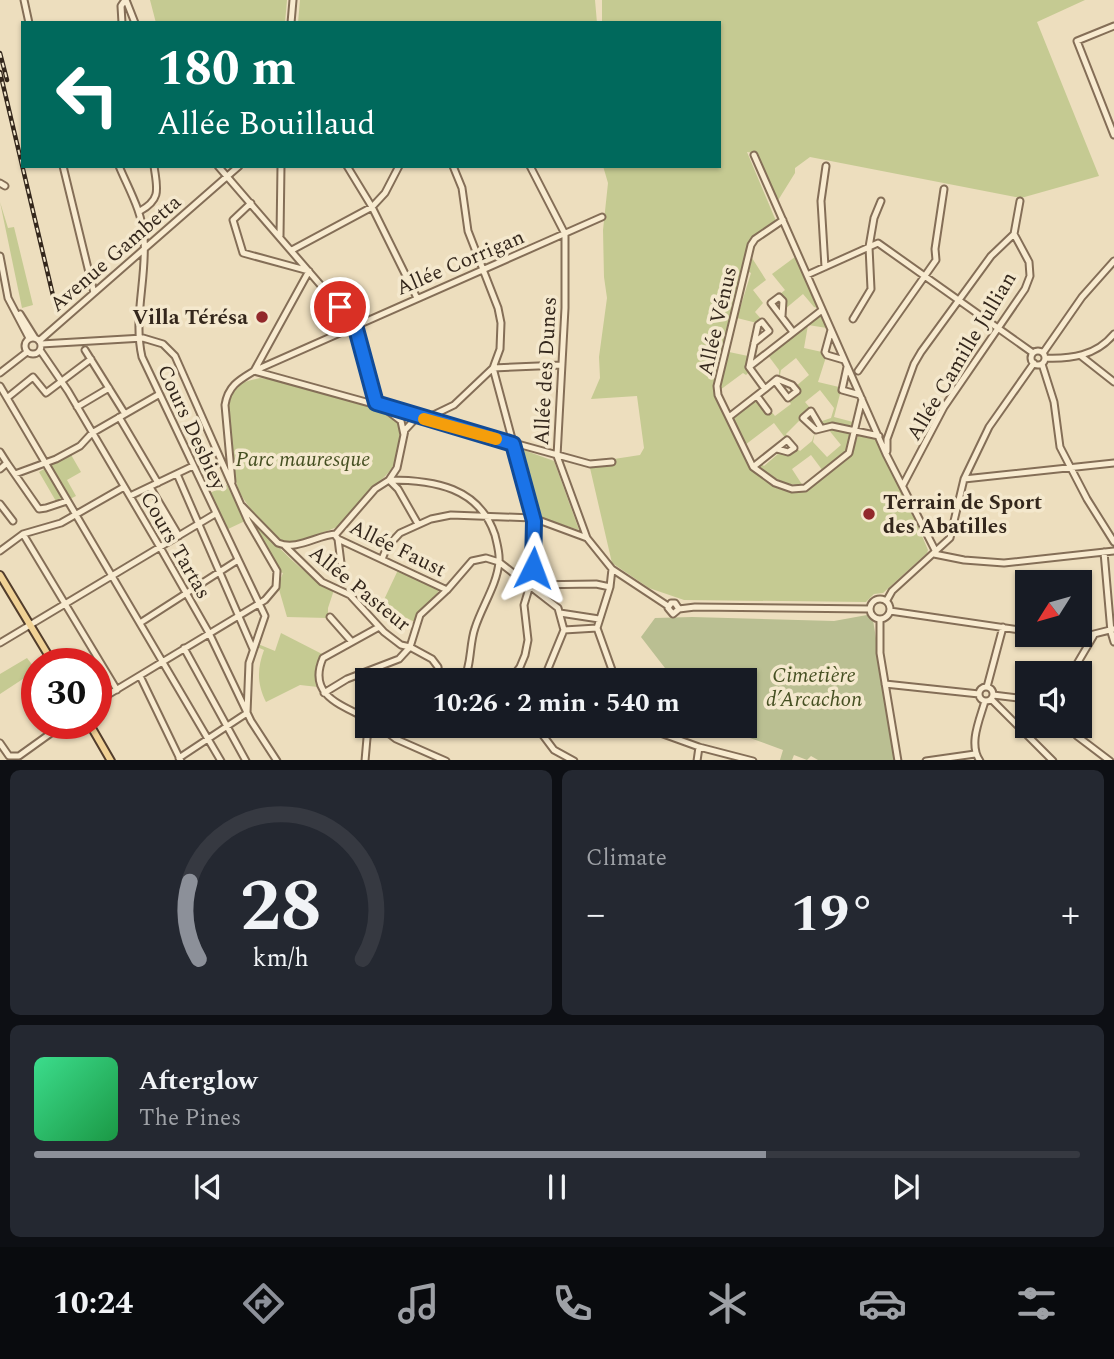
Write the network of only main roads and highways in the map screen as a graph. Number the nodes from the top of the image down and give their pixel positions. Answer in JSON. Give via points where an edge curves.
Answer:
{"nodes":[{"id":1,"x":0,"y":575,"type":"edge"},
{"id":2,"x":44,"y":648,"type":"edge"},
{"id":3,"x":98,"y":739,"type":"edge"},
{"id":4,"x":110,"y":760,"type":"edge"}],
"edges":[{"from":1,"to":2,"type":"main road"},
{"from":3,"to":4,"type":"main road"}]}
